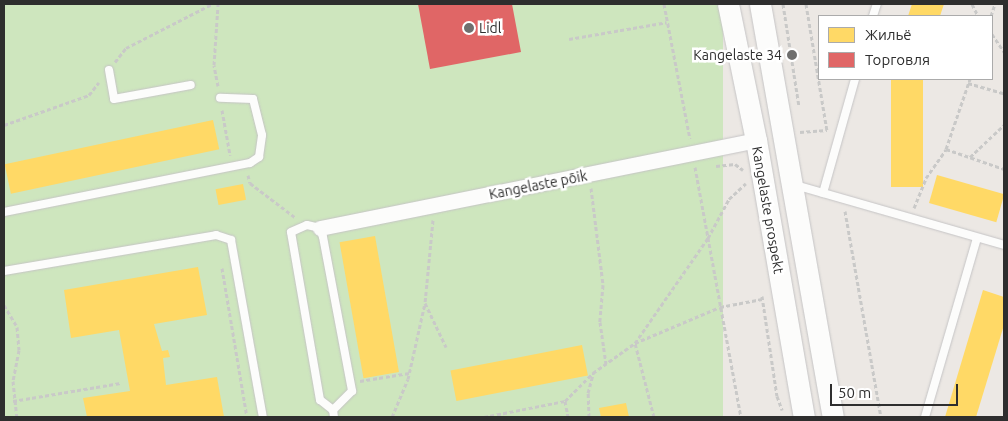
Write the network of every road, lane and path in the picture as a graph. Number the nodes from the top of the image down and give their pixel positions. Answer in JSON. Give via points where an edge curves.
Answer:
{"nodes":[{"id":1,"x":664,"y":4,"type":"edge"},
{"id":2,"x":728,"y":4,"type":"edge"},
{"id":3,"x":760,"y":4,"type":"edge"},
{"id":4,"x":783,"y":4,"type":"edge"},
{"id":5,"x":667,"y":22,"type":"junction"},
{"id":6,"x":993,"y":36,"type":"edge"},
{"id":7,"x":569,"y":39,"type":"dead end"},
{"id":8,"x":1004,"y":52,"type":"edge"},
{"id":9,"x":109,"y":70,"type":"dead end"},
{"id":10,"x":855,"y":80,"type":"edge"},
{"id":11,"x":969,"y":81,"type":"edge"},
{"id":12,"x":191,"y":85,"type":"dead end"},
{"id":13,"x":1004,"y":93,"type":"edge"},
{"id":14,"x":220,"y":98,"type":"dead end"},
{"id":15,"x":799,"y":116,"type":"dead end"},
{"id":16,"x":800,"y":124,"type":"dead end"},
{"id":17,"x":1004,"y":125,"type":"edge"},
{"id":18,"x":827,"y":130,"type":"dead end"},
{"id":19,"x":756,"y":140,"type":"junction"},
{"id":20,"x":946,"y":149,"type":"junction"},
{"id":21,"x":970,"y":157,"type":"junction"},
{"id":22,"x":694,"y":160,"type":"junction"},
{"id":23,"x":246,"y":165,"type":"junction"},
{"id":24,"x":715,"y":166,"type":"dead end"},
{"id":25,"x":705,"y":167,"type":"dead end"},
{"id":26,"x":685,"y":169,"type":"dead end"},
{"id":27,"x":1004,"y":169,"type":"edge"},
{"id":28,"x":749,"y":180,"type":"junction"},
{"id":29,"x":792,"y":184,"type":"junction"},
{"id":30,"x":600,"y":185,"type":"dead end"},
{"id":31,"x":591,"y":187,"type":"junction"},
{"id":32,"x":582,"y":189,"type":"dead end"},
{"id":33,"x":750,"y":190,"type":"dead end"},
{"id":34,"x":823,"y":193,"type":"junction"},
{"id":35,"x":4,"y":212,"type":"edge"},
{"id":36,"x":424,"y":217,"type":"dead end"},
{"id":37,"x":911,"y":218,"type":"junction"},
{"id":38,"x":314,"y":226,"type":"junction"},
{"id":39,"x":708,"y":238,"type":"junction"},
{"id":40,"x":977,"y":238,"type":"junction"},
{"id":41,"x":1004,"y":246,"type":"edge"},
{"id":42,"x":221,"y":264,"type":"dead end"},
{"id":43,"x":4,"y":271,"type":"edge"},
{"id":44,"x":762,"y":291,"type":"dead end"},
{"id":45,"x":762,"y":299,"type":"junction"},
{"id":46,"x":425,"y":302,"type":"junction"},
{"id":47,"x":4,"y":306,"type":"edge"},
{"id":48,"x":720,"y":307,"type":"junction"},
{"id":49,"x":635,"y":343,"type":"junction"},
{"id":50,"x":446,"y":347,"type":"dead end"},
{"id":51,"x":606,"y":364,"type":"junction"},
{"id":52,"x":409,"y":373,"type":"junction"},
{"id":53,"x":593,"y":373,"type":"junction"},
{"id":54,"x":121,"y":382,"type":"dead end"},
{"id":55,"x":357,"y":382,"type":"dead end"},
{"id":56,"x":565,"y":401,"type":"junction"},
{"id":57,"x":13,"y":402,"type":"junction"},
{"id":58,"x":333,"y":414,"type":"edge"},
{"id":59,"x":18,"y":417,"type":"edge"},
{"id":60,"x":247,"y":417,"type":"edge"},
{"id":61,"x":263,"y":417,"type":"edge"},
{"id":62,"x":392,"y":417,"type":"edge"},
{"id":63,"x":484,"y":417,"type":"edge"},
{"id":64,"x":568,"y":417,"type":"edge"},
{"id":65,"x":589,"y":417,"type":"edge"},
{"id":66,"x":654,"y":417,"type":"edge"},
{"id":67,"x":741,"y":417,"type":"edge"},
{"id":68,"x":785,"y":417,"type":"edge"},
{"id":69,"x":804,"y":417,"type":"edge"},
{"id":70,"x":833,"y":417,"type":"edge"},
{"id":71,"x":925,"y":417,"type":"edge"}],
"edges":[{"from":1,"to":5,"type":"path"},
{"from":2,"to":19,"type":"main road","name":"Kangelaste prospekt"},
{"from":3,"to":29,"type":"main road","name":"Kangelaste prospekt"},
{"from":4,"to":15,"type":"path"},
{"from":5,"to":7,"type":"path"},
{"from":5,"to":22,"type":"path"},
{"from":6,"to":8,"type":"path"},
{"from":9,"to":12,"type":"lane","via":[[114,98]]},
{"from":10,"to":34,"type":"lane"},
{"from":11,"to":13,"type":"path"},
{"from":11,"to":20,"type":"path"},
{"from":14,"to":23,"type":"lane","via":[[253,99],[262,135],[259,157]]},
{"from":16,"to":18,"type":"path","via":[[800,132]]},
{"from":17,"to":21,"type":"path"},
{"from":19,"to":22,"type":"street","name":"Kangelaste põik"},
{"from":19,"to":69,"type":"main road","name":"Kangelaste prospekt"},
{"from":20,"to":21,"type":"path"},
{"from":20,"to":37,"type":"path","via":[[926,178]]},
{"from":21,"to":27,"type":"path"},
{"from":22,"to":25,"type":"path"},
{"from":22,"to":26,"type":"path"},
{"from":22,"to":38,"type":"street","name":"Kangelaste põik"},
{"from":22,"to":39,"type":"path"},
{"from":23,"to":35,"type":"lane"},
{"from":23,"to":38,"type":"path","via":[[250,183]]},
{"from":24,"to":28,"type":"path","via":[[735,164]]},
{"from":28,"to":33,"type":"path"},
{"from":28,"to":39,"type":"path","via":[[729,199]]},
{"from":29,"to":34,"type":"lane"},
{"from":29,"to":70,"type":"main road","name":"Kangelaste prospekt"},
{"from":30,"to":31,"type":"path"},
{"from":31,"to":32,"type":"path"},
{"from":31,"to":51,"type":"path","via":[[603,285],[600,322]]},
{"from":34,"to":37,"type":"lane"},
{"from":36,"to":46,"type":"path","via":[[433,215]]},
{"from":37,"to":40,"type":"lane"},
{"from":38,"to":58,"type":"lane","via":[[352,391]]},
{"from":38,"to":58,"type":"lane","via":[[291,232],[320,400]]},
{"from":39,"to":48,"type":"path"},
{"from":39,"to":49,"type":"path"},
{"from":40,"to":41,"type":"lane"},
{"from":40,"to":71,"type":"lane"},
{"from":42,"to":60,"type":"path"},
{"from":43,"to":61,"type":"lane","via":[[216,235],[231,240]]},
{"from":44,"to":45,"type":"path"},
{"from":45,"to":48,"type":"path"},
{"from":45,"to":68,"type":"path","via":[[777,396]]},
{"from":46,"to":50,"type":"path"},
{"from":46,"to":52,"type":"path"},
{"from":47,"to":57,"type":"path","via":[[17,327],[19,350]]},
{"from":48,"to":49,"type":"path"},
{"from":48,"to":67,"type":"path"},
{"from":49,"to":51,"type":"path"},
{"from":49,"to":66,"type":"path"},
{"from":51,"to":53,"type":"path"},
{"from":52,"to":55,"type":"path"},
{"from":52,"to":62,"type":"path"},
{"from":53,"to":56,"type":"path"},
{"from":53,"to":65,"type":"path","via":[[588,394]]},
{"from":54,"to":57,"type":"path"},
{"from":56,"to":63,"type":"path"},
{"from":56,"to":64,"type":"path"},
{"from":57,"to":59,"type":"path"}]}
